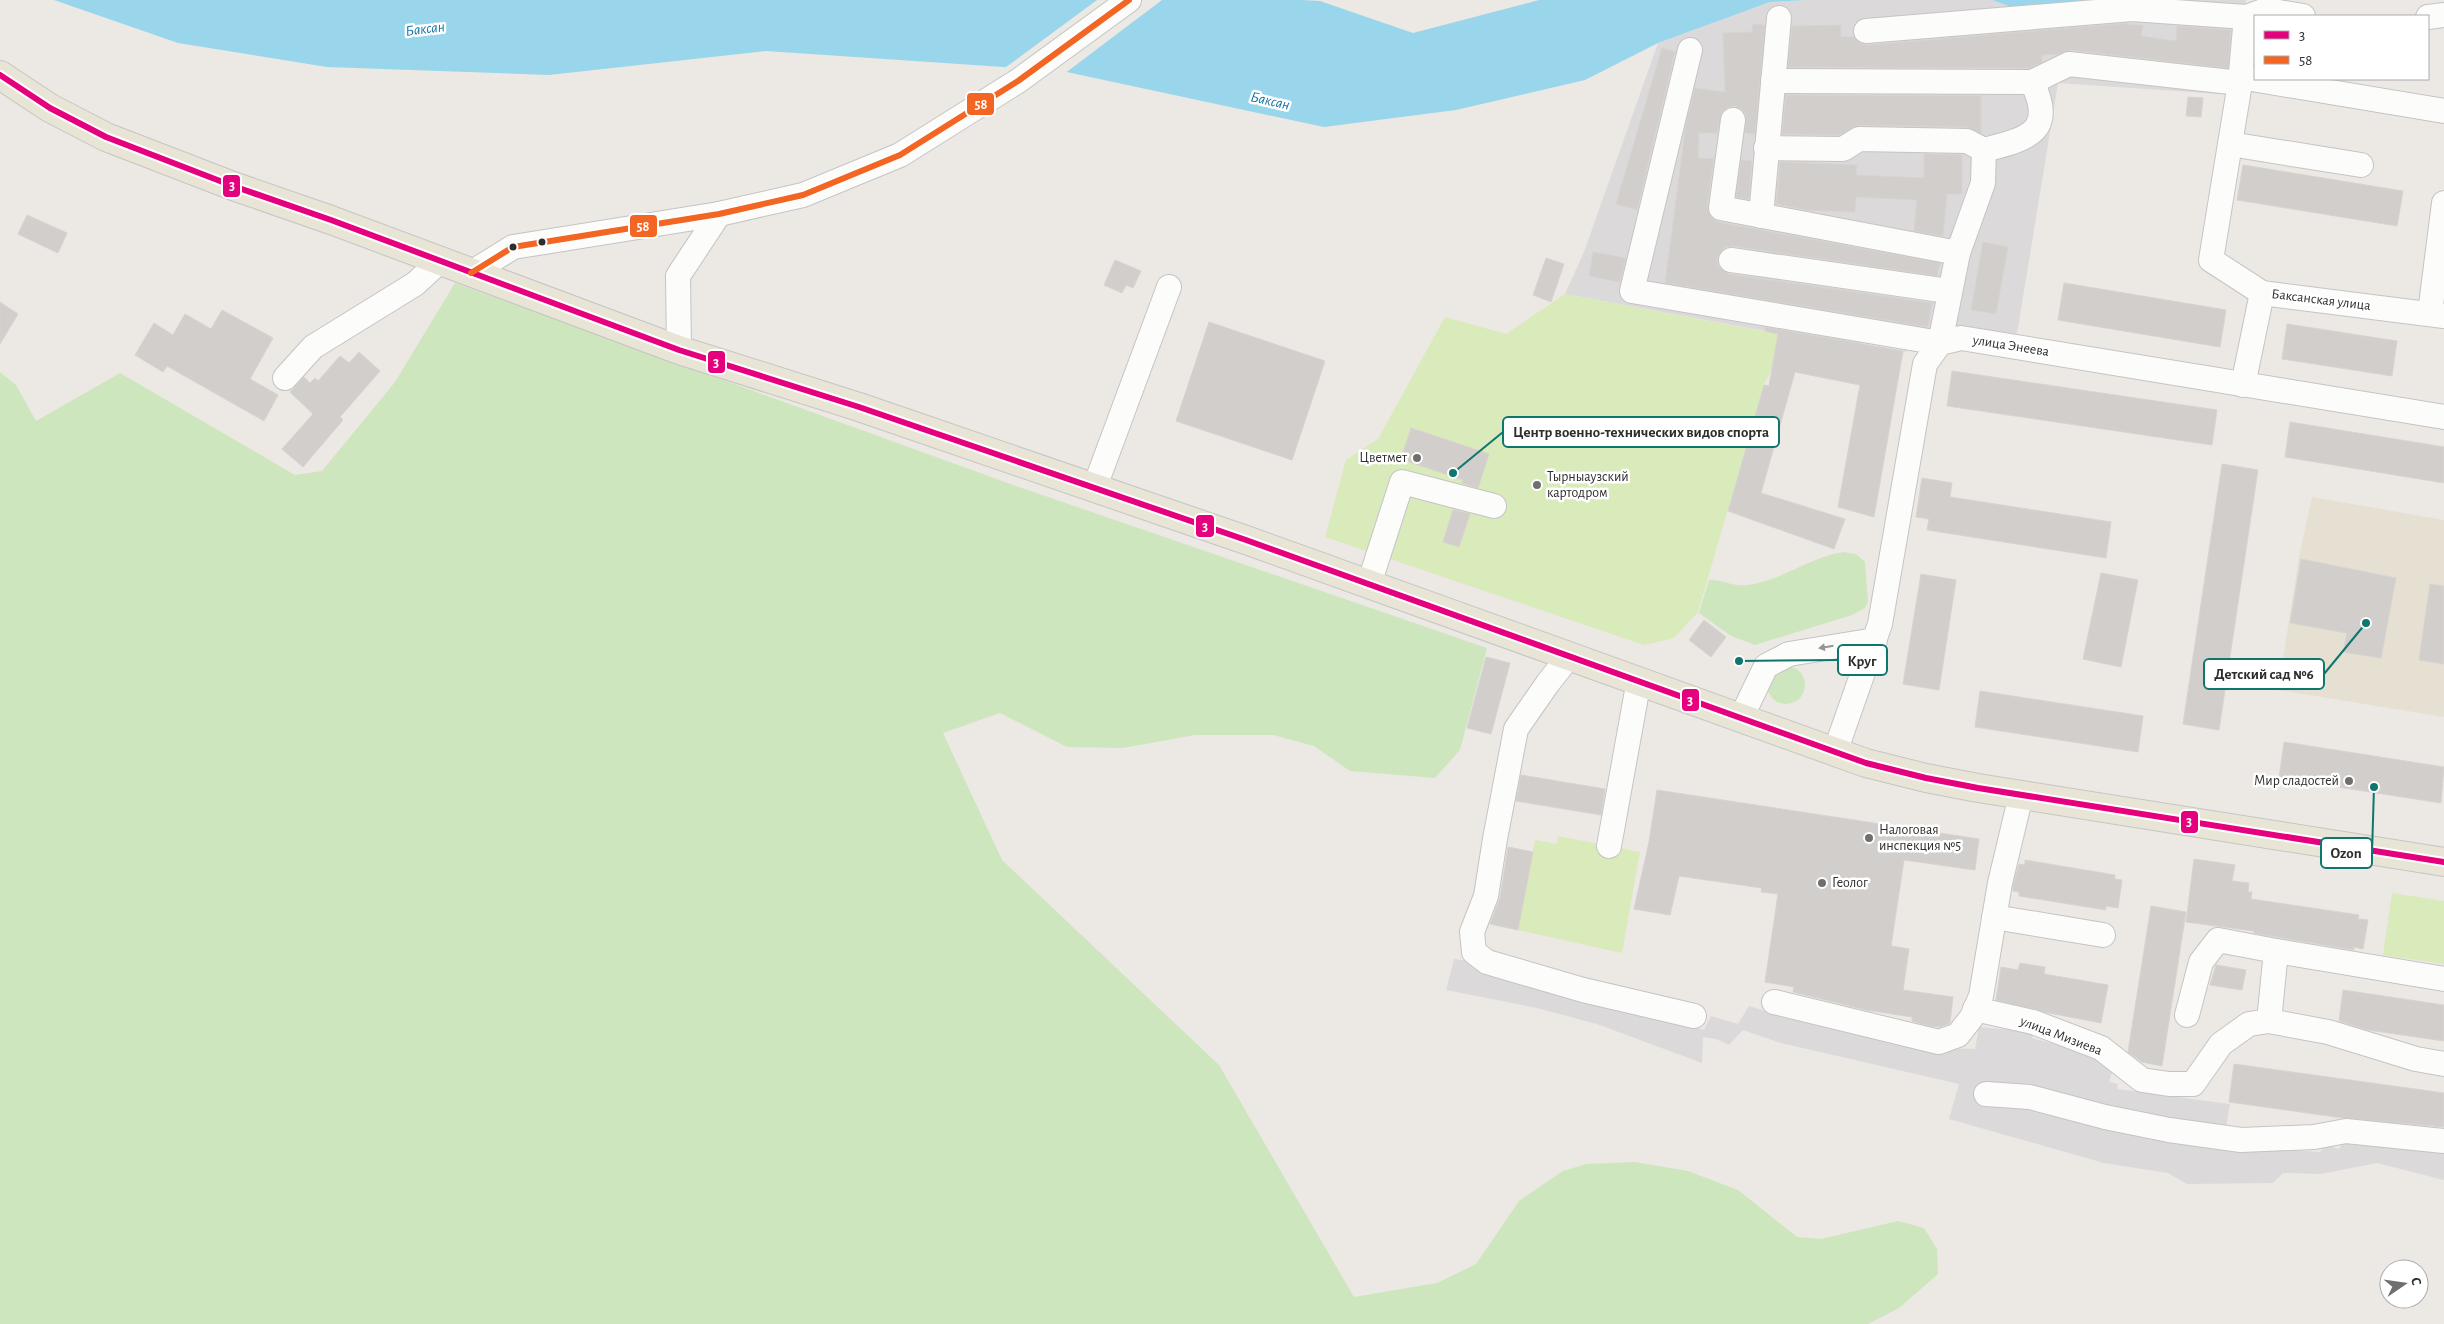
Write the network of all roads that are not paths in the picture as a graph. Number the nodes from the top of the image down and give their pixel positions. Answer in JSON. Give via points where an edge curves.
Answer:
{"nodes":[{"id":1,"x":1128,"y":0,"type":"edge"},
{"id":2,"x":2297,"y":15,"type":"edge"},
{"id":3,"x":2444,"y":15,"type":"edge"},
{"id":4,"x":2246,"y":17,"type":"junction"},
{"id":5,"x":2429,"y":17,"type":"edge"},
{"id":6,"x":1779,"y":18,"type":"dead end"},
{"id":7,"x":1866,"y":31,"type":"dead end"},
{"id":8,"x":1690,"y":50,"type":"dead end"},
{"id":9,"x":0,"y":75,"type":"edge"},
{"id":10,"x":2240,"y":80,"type":"junction"},
{"id":11,"x":1774,"y":81,"type":"junction"},
{"id":12,"x":2032,"y":82,"type":"junction"},
{"id":13,"x":2444,"y":111,"type":"edge"},
{"id":14,"x":1733,"y":120,"type":"dead end"},
{"id":15,"x":2230,"y":144,"type":"junction"},
{"id":16,"x":1766,"y":148,"type":"junction"},
{"id":17,"x":1984,"y":150,"type":"junction"},
{"id":18,"x":2361,"y":165,"type":"dead end"},
{"id":19,"x":2444,"y":203,"type":"edge"},
{"id":20,"x":719,"y":214,"type":"junction"},
{"id":21,"x":1761,"y":216,"type":"junction"},
{"id":22,"x":1958,"y":252,"type":"junction"},
{"id":23,"x":1731,"y":260,"type":"dead end"},
{"id":24,"x":440,"y":261,"type":"junction"},
{"id":25,"x":471,"y":273,"type":"junction"},
{"id":26,"x":1169,"y":287,"type":"dead end"},
{"id":27,"x":1948,"y":291,"type":"junction"},
{"id":28,"x":2262,"y":293,"type":"junction"},
{"id":29,"x":2437,"y":315,"type":"edge"},
{"id":30,"x":1940,"y":343,"type":"junction"},
{"id":31,"x":679,"y":350,"type":"junction"},
{"id":32,"x":285,"y":378,"type":"dead end"},
{"id":33,"x":2243,"y":385,"type":"junction"},
{"id":34,"x":2444,"y":417,"type":"edge"},
{"id":35,"x":1094,"y":489,"type":"junction"},
{"id":36,"x":1494,"y":506,"type":"dead end"},
{"id":37,"x":1369,"y":584,"type":"junction"},
{"id":38,"x":1875,"y":640,"type":"junction"},
{"id":39,"x":1570,"y":655,"type":"junction"},
{"id":40,"x":1639,"y":680,"type":"junction"},
{"id":41,"x":1741,"y":718,"type":"junction"},
{"id":42,"x":1834,"y":752,"type":"junction"},
{"id":43,"x":2020,"y":795,"type":"junction"},
{"id":44,"x":1608,"y":846,"type":"dead end"},
{"id":45,"x":2444,"y":862,"type":"edge"},
{"id":46,"x":1994,"y":917,"type":"junction"},
{"id":47,"x":2102,"y":935,"type":"dead end"},
{"id":48,"x":2276,"y":951,"type":"junction"},
{"id":49,"x":2444,"y":979,"type":"edge"},
{"id":50,"x":1774,"y":1002,"type":"dead end"},
{"id":51,"x":1975,"y":1009,"type":"junction"},
{"id":52,"x":2187,"y":1014,"type":"dead end"},
{"id":53,"x":1694,"y":1016,"type":"dead end"},
{"id":54,"x":2269,"y":1021,"type":"junction"},
{"id":55,"x":2444,"y":1064,"type":"edge"},
{"id":56,"x":1986,"y":1094,"type":"dead end"},
{"id":57,"x":2444,"y":1141,"type":"edge"}],
"edges":[{"from":1,"to":20,"type":"street","via":[[1018,81],[900,155],[803,195]]},
{"from":2,"to":4,"type":"street","via":[[2266,10]]},
{"from":3,"to":5,"type":"street"},
{"from":4,"to":7,"type":"street","via":[[2132,9]]},
{"from":4,"to":10,"type":"street"},
{"from":6,"to":11,"type":"street"},
{"from":8,"to":30,"type":"street","via":[[1632,291]]},
{"from":9,"to":24,"type":"main road","via":[[50,108],[114,141]]},
{"from":10,"to":12,"type":"street","via":[[2069,64]]},
{"from":10,"to":13,"type":"street"},
{"from":10,"to":15,"type":"street"},
{"from":11,"to":12,"type":"street"},
{"from":11,"to":16,"type":"street"},
{"from":12,"to":17,"type":"street","via":[[2040,99],[2040,121],[2029,136]]},
{"from":14,"to":21,"type":"street","via":[[1721,208]]},
{"from":15,"to":18,"type":"street"},
{"from":15,"to":28,"type":"street","via":[[2211,260]]},
{"from":16,"to":17,"type":"street","via":[[1843,149],[1859,139],[1967,141]]},
{"from":16,"to":21,"type":"street"},
{"from":17,"to":22,"type":"street","via":[[1983,183]]},
{"from":19,"to":29,"type":"street"},
{"from":20,"to":25,"type":"street","via":[[513,247]]},
{"from":20,"to":31,"type":"street","via":[[678,276]]},
{"from":21,"to":22,"type":"street"},
{"from":22,"to":27,"type":"street"},
{"from":23,"to":27,"type":"street"},
{"from":24,"to":25,"type":"main road"},
{"from":24,"to":32,"type":"street","via":[[416,284],[314,347]]},
{"from":25,"to":31,"type":"main road"},
{"from":26,"to":35,"type":"street"},
{"from":27,"to":30,"type":"street"},
{"from":28,"to":29,"type":"street","name":"Баксанская улица"},
{"from":28,"to":33,"type":"street","name":"Баксанская улица"},
{"from":30,"to":33,"type":"street","name":"улица Энеева","via":[[1962,338]]},
{"from":30,"to":38,"type":"street","via":[[1925,364]]},
{"from":31,"to":35,"type":"main road","via":[[859,406]]},
{"from":33,"to":34,"type":"street","name":"улица Энеева"},
{"from":35,"to":37,"type":"main road"},
{"from":36,"to":37,"type":"street","via":[[1402,482]]},
{"from":37,"to":39,"type":"main road"},
{"from":38,"to":41,"type":"street","one_way":true,"via":[[1789,654],[1766,666]]},
{"from":38,"to":42,"type":"street"},
{"from":39,"to":40,"type":"main road"},
{"from":39,"to":53,"type":"street","via":[[1516,729],[1486,896],[1472,932],[1474,952],[1487,962],[1583,990]]},
{"from":40,"to":41,"type":"main road"},
{"from":40,"to":44,"type":"street"},
{"from":41,"to":42,"type":"main road"},
{"from":42,"to":43,"type":"main road","via":[[1890,770]]},
{"from":43,"to":45,"type":"main road"},
{"from":43,"to":46,"type":"street"},
{"from":46,"to":47,"type":"street"},
{"from":46,"to":51,"type":"street","via":[[1981,996]]},
{"from":48,"to":49,"type":"street"},
{"from":48,"to":52,"type":"street","via":[[2218,940],[2201,962]]},
{"from":48,"to":54,"type":"street"},
{"from":50,"to":51,"type":"street","via":[[1939,1042],[1958,1035]]},
{"from":51,"to":54,"type":"street","name":"улица Мизиева","via":[[2033,1022],[2100,1048],[2142,1080],[2169,1084],[2193,1084],[2222,1044],[2249,1024]]},
{"from":54,"to":55,"type":"street","via":[[2328,1032],[2416,1059]]},
{"from":56,"to":57,"type":"street","via":[[2030,1098],[2169,1130],[2241,1140],[2314,1137],[2346,1131]]}]}
